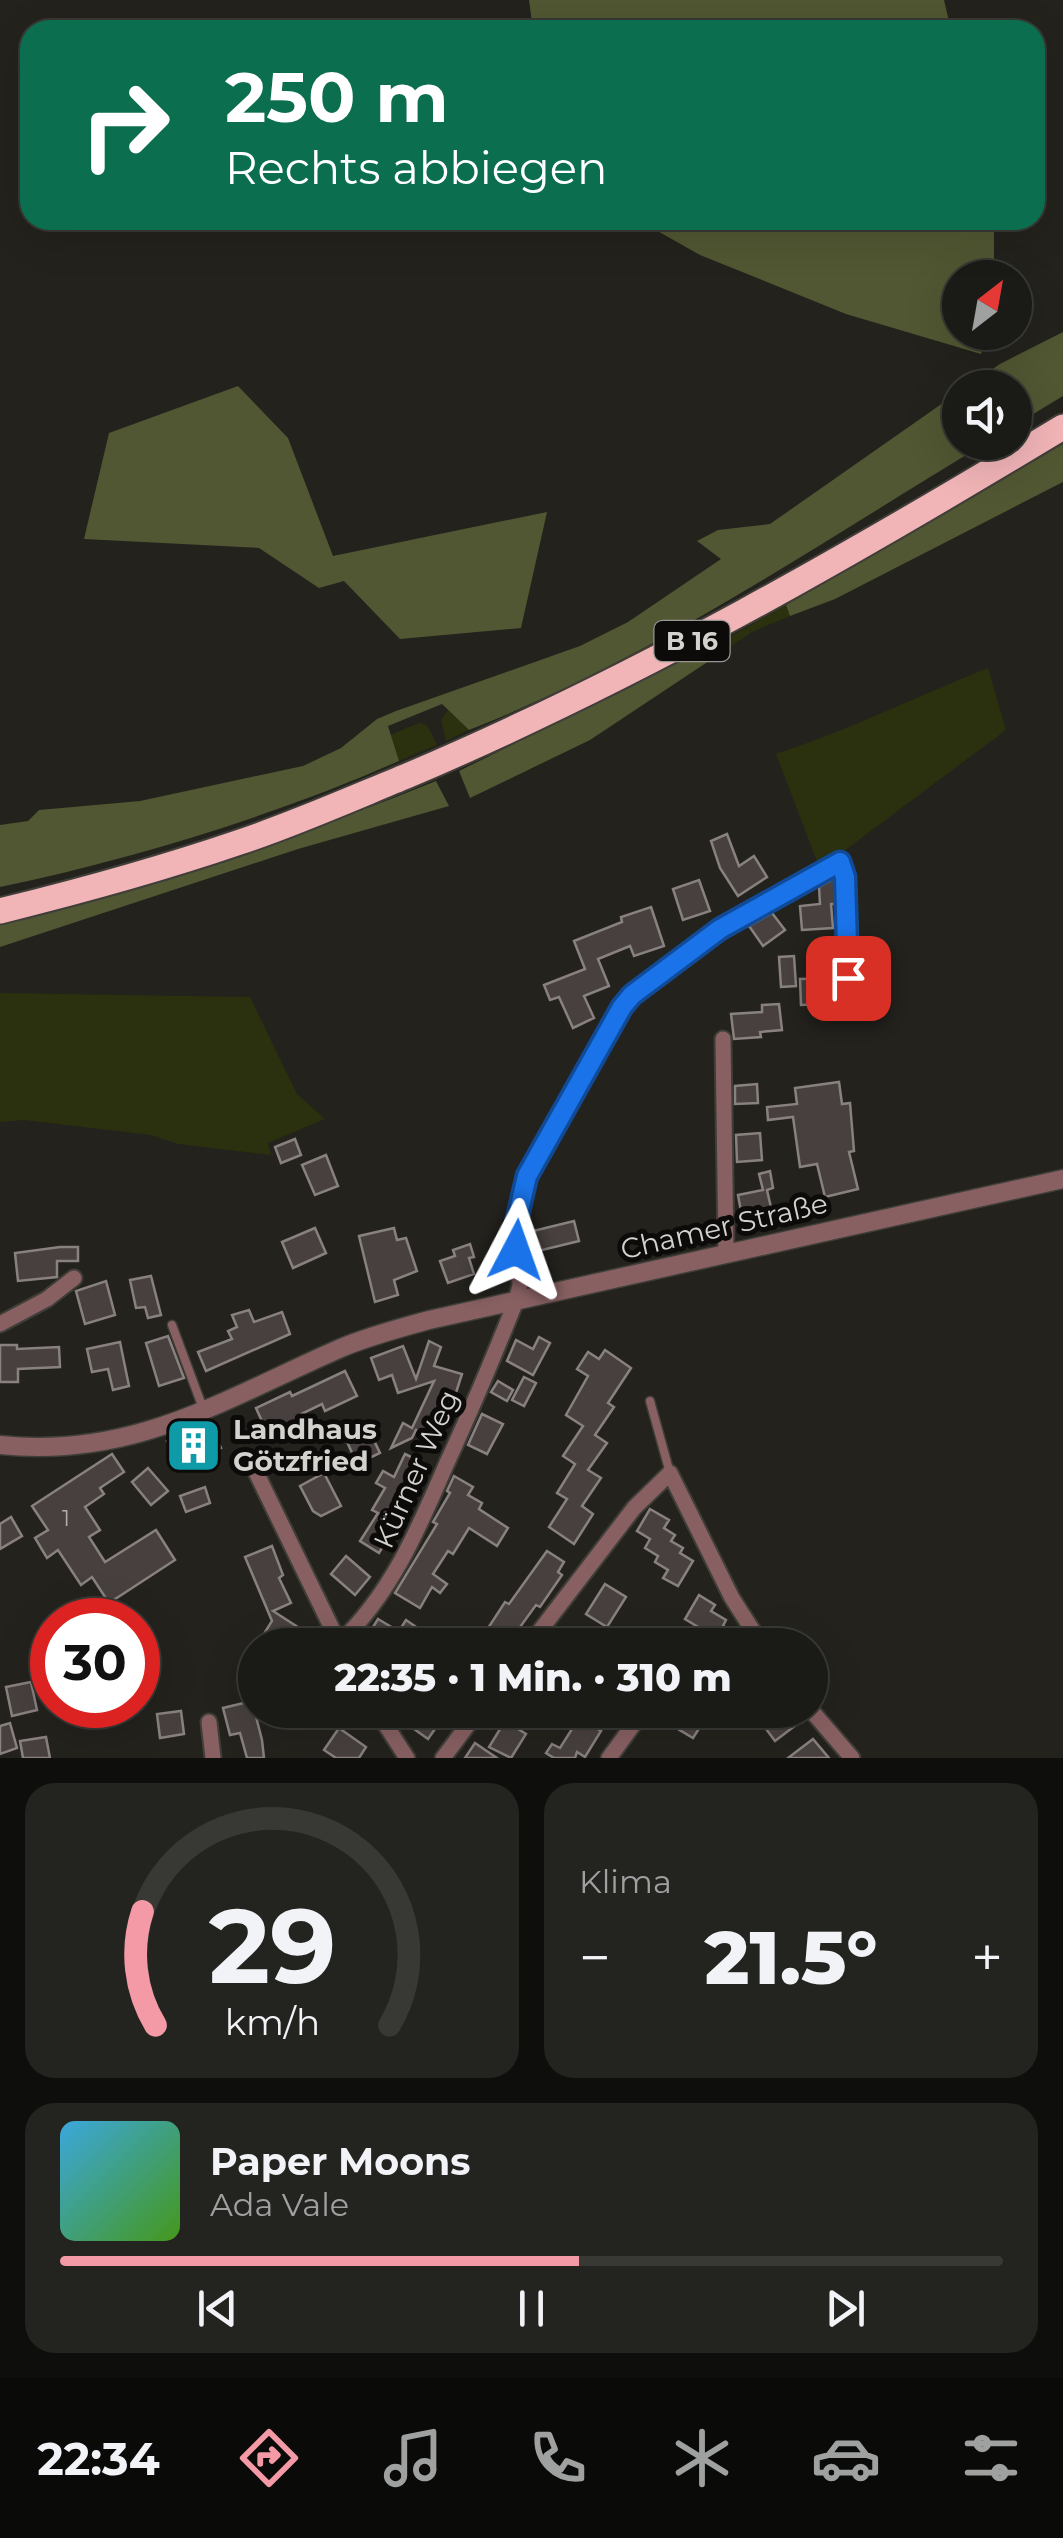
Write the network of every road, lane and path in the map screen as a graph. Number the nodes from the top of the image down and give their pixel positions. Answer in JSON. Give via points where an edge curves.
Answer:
{"nodes":[{"id":1,"x":1063,"y":427,"type":"edge"},
{"id":2,"x":840,"y":862,"type":"joint"},
{"id":3,"x":0,"y":911,"type":"edge"},
{"id":4,"x":848,"y":978,"type":"dead end"},
{"id":5,"x":723,"y":1038,"type":"dead end"},
{"id":6,"x":1063,"y":1179,"type":"edge"},
{"id":7,"x":726,"y":1254,"type":"junction"},
{"id":8,"x":74,"y":1278,"type":"dead end"},
{"id":9,"x":516,"y":1301,"type":"junction"},
{"id":10,"x":0,"y":1324,"type":"edge"},
{"id":11,"x":172,"y":1326,"type":"dead end"},
{"id":12,"x":650,"y":1402,"type":"dead end"},
{"id":13,"x":204,"y":1411,"type":"junction"},
{"id":14,"x":1,"y":1448,"type":"edge"},
{"id":15,"x":254,"y":1468,"type":"dead end"},
{"id":16,"x":670,"y":1473,"type":"junction"},
{"id":17,"x":331,"y":1628,"type":"edge"},
{"id":18,"x":354,"y":1628,"type":"edge"},
{"id":19,"x":542,"y":1628,"type":"edge"},
{"id":20,"x":751,"y":1628,"type":"edge"},
{"id":21,"x":209,"y":1722,"type":"dead end"},
{"id":22,"x":387,"y":1728,"type":"edge"},
{"id":23,"x":466,"y":1728,"type":"edge"},
{"id":24,"x":631,"y":1728,"type":"edge"},
{"id":25,"x":826,"y":1728,"type":"edge"},
{"id":26,"x":213,"y":1758,"type":"edge"},
{"id":27,"x":406,"y":1758,"type":"edge"},
{"id":28,"x":443,"y":1758,"type":"edge"},
{"id":29,"x":609,"y":1758,"type":"edge"},
{"id":30,"x":852,"y":1758,"type":"edge"}],
"edges":[{"from":1,"to":3,"type":"highway","number":"B 16","via":[[780,594],[477,746],[240,842]]},
{"from":2,"to":4,"type":"lane"},
{"from":2,"to":9,"type":"street","via":[[720,929],[622,1007],[527,1176],[517,1219]]},
{"from":5,"to":7,"type":"street"},
{"from":6,"to":7,"type":"street","name":"Chamer Straße"},
{"from":7,"to":9,"type":"street","name":"Chamer Straße"},
{"from":8,"to":10,"type":"street"},
{"from":9,"to":13,"type":"street","name":"Chamer Straße","via":[[345,1346]]},
{"from":9,"to":18,"type":"street","name":"Kürner Weg","via":[[410,1548]]},
{"from":11,"to":13,"type":"lane"},
{"from":12,"to":16,"type":"lane"},
{"from":13,"to":14,"type":"street","name":"Chamer Straße","via":[[112,1442]]},
{"from":15,"to":17,"type":"street"},
{"from":16,"to":19,"type":"street","via":[[634,1508]]},
{"from":16,"to":20,"type":"street"},
{"from":21,"to":26,"type":"street"},
{"from":22,"to":27,"type":"street"},
{"from":23,"to":28,"type":"street"},
{"from":24,"to":29,"type":"street"},
{"from":25,"to":30,"type":"street"}]}
